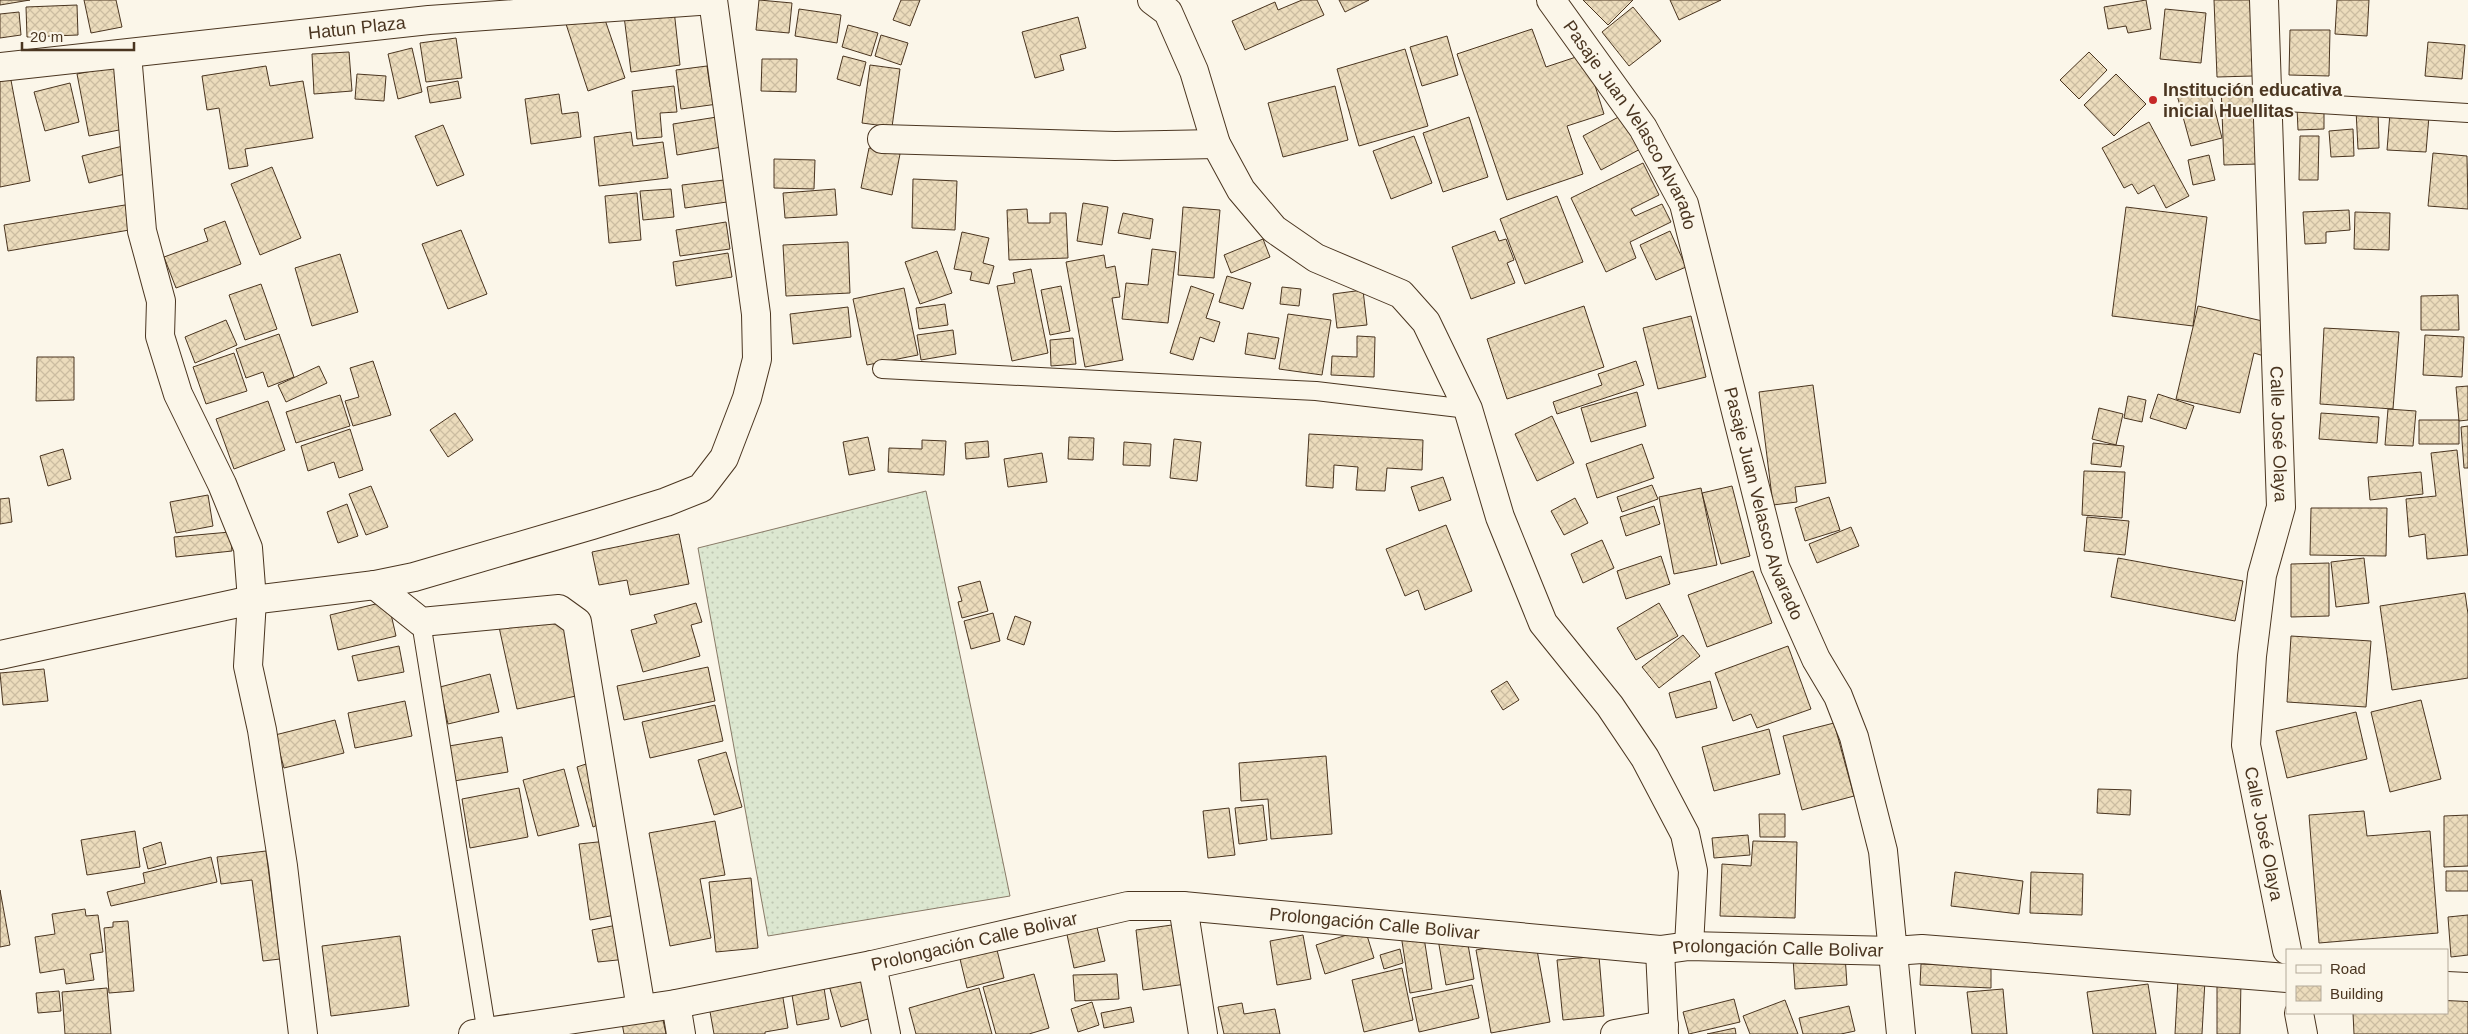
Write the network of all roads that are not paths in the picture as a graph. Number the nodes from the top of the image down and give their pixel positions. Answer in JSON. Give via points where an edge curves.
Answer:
{"nodes":[{"id":1,"x":713,"y":0,"type":"edge"},
{"id":2,"x":1152,"y":0,"type":"edge"},
{"id":3,"x":1551,"y":0,"type":"edge"},
{"id":4,"x":2264,"y":0,"type":"edge"},
{"id":5,"x":427,"y":10,"type":"edge"},
{"id":6,"x":127,"y":54,"type":"junction"},
{"id":7,"x":0,"y":67,"type":"edge"},
{"id":8,"x":2269,"y":101,"type":"junction"},
{"id":9,"x":2468,"y":113,"type":"edge"},
{"id":10,"x":882,"y":139,"type":"dead end"},
{"id":11,"x":1216,"y":144,"type":"junction"},
{"id":12,"x":882,"y":369,"type":"dead end"},
{"id":13,"x":1468,"y":409,"type":"junction"},
{"id":14,"x":375,"y":585,"type":"junction"},
{"id":15,"x":252,"y":600,"type":"junction"},
{"id":16,"x":421,"y":622,"type":"junction"},
{"id":17,"x":0,"y":656,"type":"edge"},
{"id":18,"x":1184,"y":906,"type":"junction"},
{"id":19,"x":1688,"y":946,"type":"junction"},
{"id":20,"x":2287,"y":949,"type":"edge"},
{"id":21,"x":1660,"y":950,"type":"junction"},
{"id":22,"x":1893,"y":951,"type":"junction"},
{"id":23,"x":872,"y":965,"type":"junction"},
{"id":24,"x":2286,"y":978,"type":"edge"},
{"id":25,"x":2448,"y":986,"type":"edge"},
{"id":26,"x":2468,"y":987,"type":"edge"},
{"id":27,"x":676,"y":1004,"type":"junction"},
{"id":28,"x":641,"y":1009,"type":"junction"},
{"id":29,"x":2299,"y":1014,"type":"edge"},
{"id":30,"x":1664,"y":1030,"type":"edge"},
{"id":31,"x":482,"y":1033,"type":"edge"},
{"id":32,"x":303,"y":1034,"type":"edge"},
{"id":33,"x":680,"y":1034,"type":"edge"},
{"id":34,"x":886,"y":1034,"type":"edge"},
{"id":35,"x":1203,"y":1034,"type":"edge"},
{"id":36,"x":1615,"y":1034,"type":"edge"},
{"id":37,"x":1901,"y":1034,"type":"edge"},
{"id":38,"x":2303,"y":1034,"type":"edge"}],
"edges":[{"from":1,"to":5,"type":"street","name":"Hatun Plaza"},
{"from":1,"to":14,"type":"street","via":[[756,314],[757,359],[747,398],[724,458],[701,488],[666,502],[424,574]]},
{"from":2,"to":11,"type":"street","via":[[1168,12],[1176,29],[1194,71]]},
{"from":3,"to":22,"type":"street","name":"Pasaje Juan Velasco Alvarado","via":[[1643,128],[1684,204],[1775,567],[1816,659],[1838,696],[1854,737],[1883,851]]},
{"from":4,"to":8,"type":"street","name":"Calle José Olaya"},
{"from":5,"to":6,"type":"street","name":"Hatun Plaza"},
{"from":6,"to":7,"type":"street","name":"Hatun Plaza"},
{"from":6,"to":15,"type":"street","via":[[142,232],[161,302],[160,336],[178,394],[222,484],[248,548]]},
{"from":8,"to":9,"type":"lane"},
{"from":8,"to":20,"type":"street","name":"Calle José Olaya","via":[[2281,507],[2262,575],[2246,745]]},
{"from":10,"to":11,"type":"street","via":[[1115,146]]},
{"from":11,"to":13,"type":"street","via":[[1242,190],[1274,229],[1316,258],[1400,294],[1426,322]]},
{"from":12,"to":13,"type":"lane","via":[[1316,391]]},
{"from":13,"to":19,"type":"street","via":[[1500,518],[1542,623],[1610,706],[1645,758],[1685,834],[1693,871]]},
{"from":14,"to":15,"type":"street"},
{"from":14,"to":16,"type":"street"},
{"from":15,"to":17,"type":"street"},
{"from":15,"to":32,"type":"street","via":[[248,666],[262,730],[283,866]]},
{"from":16,"to":28,"type":"street","via":[[559,609],[577,622]]},
{"from":16,"to":31,"type":"lane"},
{"from":18,"to":21,"type":"street","name":"Prolongación Calle Bolivar"},
{"from":18,"to":23,"type":"street","name":"Prolongación Calle Bolivar","via":[[1128,906]]},
{"from":18,"to":35,"type":"street"},
{"from":19,"to":21,"type":"street","name":"Prolongación Calle Bolivar"},
{"from":19,"to":22,"type":"street","name":"Prolongación Calle Bolivar"},
{"from":21,"to":30,"type":"street"},
{"from":22,"to":24,"type":"street","name":"Prolongación Calle Bolivar","via":[[1922,949]]},
{"from":22,"to":37,"type":"street","name":"Pasaje Juan Velasco Alvarado"},
{"from":23,"to":27,"type":"street","name":"Prolongación Calle Bolivar"},
{"from":23,"to":34,"type":"street"},
{"from":25,"to":26,"type":"street"},
{"from":27,"to":28,"type":"street","name":"Prolongación Calle Bolivar"},
{"from":27,"to":33,"type":"street"},
{"from":28,"to":31,"type":"street","name":"Prolongación Calle Bolivar"},
{"from":29,"to":38,"type":"street"},
{"from":30,"to":36,"type":"street"}]}
